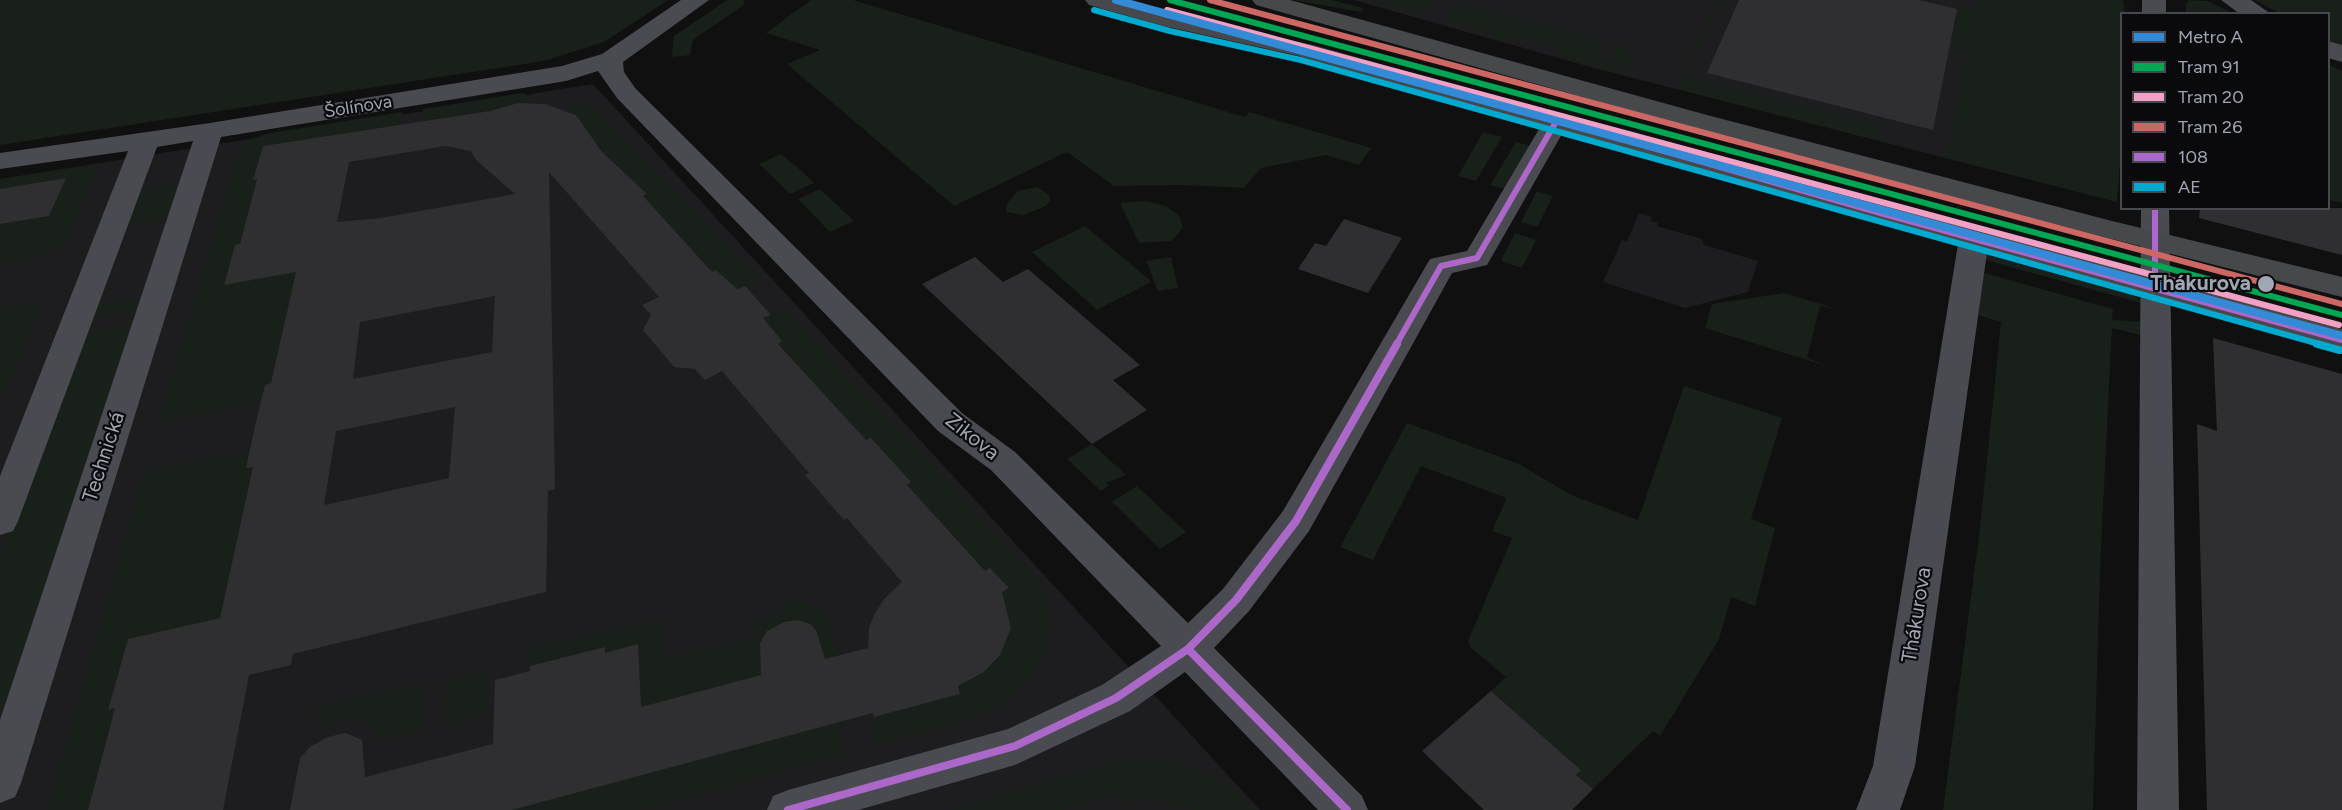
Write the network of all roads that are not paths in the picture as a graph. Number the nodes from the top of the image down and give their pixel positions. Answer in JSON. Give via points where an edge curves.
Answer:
{"nodes":[{"id":1,"x":697,"y":0,"type":"edge"},
{"id":2,"x":1097,"y":0,"type":"edge"},
{"id":3,"x":1264,"y":0,"type":"edge"},
{"id":4,"x":2233,"y":0,"type":"edge"},
{"id":5,"x":2255,"y":12,"type":"edge"},
{"id":6,"x":611,"y":59,"type":"junction"},
{"id":7,"x":1557,"y":120,"type":"junction"},
{"id":8,"x":210,"y":131,"type":"junction"},
{"id":9,"x":146,"y":140,"type":"junction"},
{"id":10,"x":0,"y":161,"type":"edge"},
{"id":11,"x":2155,"y":210,"type":"edge"},
{"id":12,"x":1974,"y":238,"type":"junction"},
{"id":13,"x":2156,"y":240,"type":"junction"},
{"id":14,"x":2342,"y":287,"type":"edge"},
{"id":15,"x":2156,"y":288,"type":"junction"},
{"id":16,"x":2342,"y":339,"type":"edge"},
{"id":17,"x":0,"y":521,"type":"edge"},
{"id":18,"x":1188,"y":650,"type":"junction"},
{"id":19,"x":0,"y":783,"type":"edge"},
{"id":20,"x":788,"y":810,"type":"edge"},
{"id":21,"x":1347,"y":810,"type":"edge"},
{"id":22,"x":1877,"y":810,"type":"edge"},
{"id":23,"x":2158,"y":810,"type":"edge"}],
"edges":[{"from":1,"to":6,"type":"street","name":"Šolínova"},
{"from":2,"to":7,"type":"main road","via":[[1304,50]]},
{"from":3,"to":13,"type":"main road","via":[[1698,121]]},
{"from":4,"to":5,"type":"street"},
{"from":6,"to":8,"type":"street","name":"Šolínova","via":[[566,73]]},
{"from":6,"to":18,"type":"street","name":"Zikova","via":[[611,73],[626,93],[950,422],[1003,461]]},
{"from":7,"to":12,"type":"main road"},
{"from":7,"to":18,"type":"street","via":[[1477,258],[1441,266],[1296,521],[1236,600]]},
{"from":8,"to":9,"type":"street","name":"Šolínova"},
{"from":8,"to":19,"type":"street","name":"Technická"},
{"from":9,"to":10,"type":"street","name":"Šolínova"},
{"from":9,"to":17,"type":"street"},
{"from":11,"to":13,"type":"street"},
{"from":12,"to":15,"type":"main road"},
{"from":12,"to":22,"type":"street","name":"Thákurova","via":[[1894,765]]},
{"from":13,"to":14,"type":"main road"},
{"from":13,"to":15,"type":"street"},
{"from":15,"to":16,"type":"main road"},
{"from":15,"to":23,"type":"street"},
{"from":18,"to":20,"type":"street","via":[[1116,698],[1015,746]]},
{"from":18,"to":21,"type":"street","name":"Zikova"}]}
